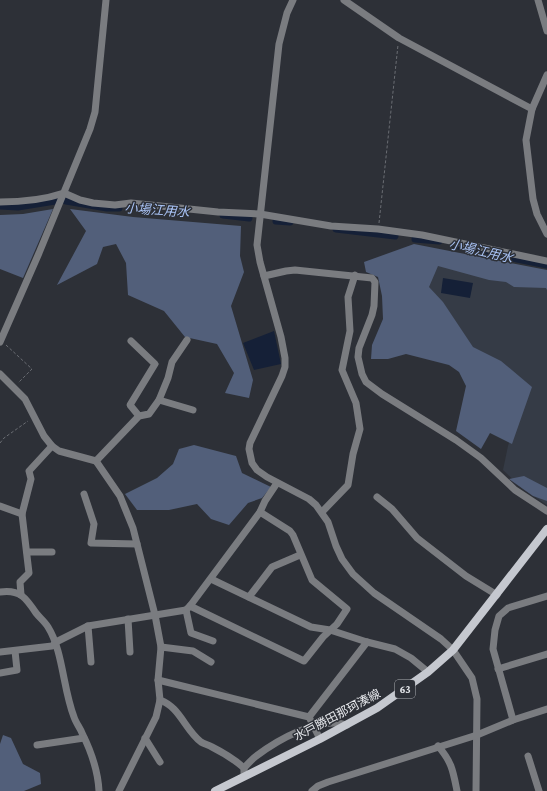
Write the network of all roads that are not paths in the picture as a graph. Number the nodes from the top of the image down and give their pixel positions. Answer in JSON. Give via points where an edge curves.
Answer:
{"nodes":[{"id":1,"x":106,"y":0,"type":"edge"},
{"id":2,"x":293,"y":0,"type":"edge"},
{"id":3,"x":344,"y":0,"type":"edge"},
{"id":4,"x":538,"y":0,"type":"edge"},
{"id":5,"x":547,"y":31,"type":"edge"},
{"id":6,"x":547,"y":75,"type":"edge"},
{"id":7,"x":532,"y":109,"type":"junction"},
{"id":8,"x":64,"y":193,"type":"junction"},
{"id":9,"x":0,"y":202,"type":"edge"},
{"id":10,"x":260,"y":214,"type":"junction"},
{"id":11,"x":547,"y":234,"type":"edge"},
{"id":12,"x":547,"y":261,"type":"edge"},
{"id":13,"x":264,"y":276,"type":"junction"},
{"id":14,"x":355,"y":276,"type":"junction"},
{"id":15,"x":187,"y":340,"type":"dead end"},
{"id":16,"x":0,"y":341,"type":"edge"},
{"id":17,"x":131,"y":341,"type":"dead end"},
{"id":18,"x":0,"y":374,"type":"edge"},
{"id":19,"x":159,"y":400,"type":"junction"},
{"id":20,"x":193,"y":410,"type":"dead end"},
{"id":21,"x":139,"y":416,"type":"junction"},
{"id":22,"x":52,"y":446,"type":"junction"},
{"id":23,"x":96,"y":461,"type":"junction"},
{"id":24,"x":277,"y":483,"type":"junction"},
{"id":25,"x":84,"y":494,"type":"dead end"},
{"id":26,"x":377,"y":497,"type":"dead end"},
{"id":27,"x":0,"y":506,"type":"edge"},
{"id":28,"x":547,"y":511,"type":"edge"},
{"id":29,"x":260,"y":512,"type":"junction"},
{"id":30,"x":322,"y":512,"type":"junction"},
{"id":31,"x":22,"y":514,"type":"junction"},
{"id":32,"x":547,"y":530,"type":"edge"},
{"id":33,"x":137,"y":544,"type":"junction"},
{"id":34,"x":27,"y":552,"type":"junction"},
{"id":35,"x":52,"y":552,"type":"dead end"},
{"id":36,"x":300,"y":555,"type":"junction"},
{"id":37,"x":211,"y":578,"type":"junction"},
{"id":38,"x":0,"y":592,"type":"edge"},
{"id":39,"x":21,"y":594,"type":"junction"},
{"id":40,"x":497,"y":595,"type":"junction"},
{"id":41,"x":547,"y":596,"type":"edge"},
{"id":42,"x":248,"y":597,"type":"junction"},
{"id":43,"x":188,"y":608,"type":"junction"},
{"id":44,"x":155,"y":615,"type":"junction"},
{"id":45,"x":128,"y":619,"type":"junction"},
{"id":46,"x":88,"y":626,"type":"junction"},
{"id":47,"x":330,"y":630,"type":"junction"},
{"id":48,"x":213,"y":641,"type":"dead end"},
{"id":49,"x":367,"y":642,"type":"junction"},
{"id":50,"x":55,"y":643,"type":"junction"},
{"id":51,"x":161,"y":647,"type":"junction"},
{"id":52,"x":453,"y":650,"type":"junction"},
{"id":53,"x":15,"y":651,"type":"junction"},
{"id":54,"x":0,"y":652,"type":"edge"},
{"id":55,"x":130,"y":652,"type":"dead end"},
{"id":56,"x":547,"y":654,"type":"edge"},
{"id":57,"x":91,"y":662,"type":"dead end"},
{"id":58,"x":211,"y":662,"type":"dead end"},
{"id":59,"x":498,"y":669,"type":"junction"},
{"id":60,"x":428,"y":672,"type":"junction"},
{"id":61,"x":0,"y":673,"type":"edge"},
{"id":62,"x":158,"y":680,"type":"junction"},
{"id":63,"x":160,"y":700,"type":"junction"},
{"id":64,"x":547,"y":709,"type":"edge"},
{"id":65,"x":309,"y":717,"type":"junction"},
{"id":66,"x":513,"y":720,"type":"junction"},
{"id":67,"x":347,"y":725,"type":"junction"},
{"id":68,"x":313,"y":726,"type":"junction"},
{"id":69,"x":477,"y":735,"type":"junction"},
{"id":70,"x":84,"y":738,"type":"junction"},
{"id":71,"x":145,"y":738,"type":"junction"},
{"id":72,"x":320,"y":739,"type":"junction"},
{"id":73,"x":37,"y":745,"type":"dead end"},
{"id":74,"x":438,"y":746,"type":"junction"},
{"id":75,"x":528,"y":756,"type":"dead end"},
{"id":76,"x":160,"y":762,"type":"dead end"},
{"id":77,"x":244,"y":772,"type":"junction"},
{"id":78,"x":99,"y":791,"type":"edge"},
{"id":79,"x":119,"y":791,"type":"edge"},
{"id":80,"x":215,"y":791,"type":"edge"},
{"id":81,"x":312,"y":791,"type":"edge"},
{"id":82,"x":457,"y":791,"type":"edge"},
{"id":83,"x":476,"y":791,"type":"edge"},
{"id":84,"x":539,"y":791,"type":"edge"}],
"edges":[{"from":1,"to":8,"type":"street","via":[[95,112]]},
{"from":2,"to":10,"type":"street","via":[[279,44]]},
{"from":3,"to":7,"type":"street","via":[[399,38]]},
{"from":4,"to":5,"type":"street"},
{"from":6,"to":7,"type":"street"},
{"from":7,"to":11,"type":"street","via":[[526,149],[533,199]]},
{"from":8,"to":9,"type":"street","via":[[22,202]]},
{"from":8,"to":10,"type":"street","via":[[93,203],[131,203]]},
{"from":8,"to":16,"type":"street"},
{"from":10,"to":12,"type":"street","via":[[331,226],[378,229],[444,239]]},
{"from":10,"to":13,"type":"street","via":[[257,245]]},
{"from":13,"to":14,"type":"street","via":[[295,270]]},
{"from":13,"to":24,"type":"street","via":[[281,337],[285,367],[253,434],[249,448],[252,463],[257,470]]},
{"from":14,"to":28,"type":"street","via":[[372,278],[375,282],[372,315],[358,357],[366,382],[456,440],[481,458],[515,490]]},
{"from":14,"to":30,"type":"street","via":[[348,297],[350,331],[342,370],[356,403],[360,429],[348,485]]},
{"from":15,"to":19,"type":"street","via":[[172,362]]},
{"from":17,"to":21,"type":"street","via":[[155,364],[130,406]]},
{"from":18,"to":22,"type":"street","via":[[25,399]]},
{"from":19,"to":20,"type":"street"},
{"from":19,"to":21,"type":"street","via":[[149,414]]},
{"from":21,"to":23,"type":"street"},
{"from":22,"to":23,"type":"street","via":[[59,451]]},
{"from":22,"to":31,"type":"street","via":[[29,471],[31,479]]},
{"from":23,"to":33,"type":"street","via":[[120,496]]},
{"from":24,"to":29,"type":"street"},
{"from":24,"to":30,"type":"street","via":[[309,499]]},
{"from":25,"to":33,"type":"street","via":[[94,524],[91,543]]},
{"from":26,"to":40,"type":"street","via":[[392,509],[417,538],[466,576]]},
{"from":27,"to":31,"type":"street"},
{"from":29,"to":36,"type":"street","via":[[290,531]]},
{"from":29,"to":37,"type":"street"},
{"from":30,"to":52,"type":"street","via":[[342,559],[353,574],[374,593]]},
{"from":31,"to":34,"type":"street"},
{"from":32,"to":40,"type":"main road","name":"水戸勝田那珂湊線","number":"63"},
{"from":33,"to":44,"type":"street"},
{"from":34,"to":35,"type":"street"},
{"from":34,"to":39,"type":"street","via":[[29,573],[20,582]]},
{"from":36,"to":42,"type":"street","via":[[272,567]]},
{"from":36,"to":47,"type":"street","via":[[312,580],[347,609]]},
{"from":37,"to":42,"type":"street"},
{"from":37,"to":43,"type":"street"},
{"from":38,"to":39,"type":"street"},
{"from":39,"to":50,"type":"street","via":[[47,626]]},
{"from":40,"to":52,"type":"main road","name":"水戸勝田那珂湊線","number":"63"},
{"from":41,"to":59,"type":"street","via":[[508,608],[499,616],[494,630],[493,649]]},
{"from":42,"to":47,"type":"street","via":[[311,627]]},
{"from":43,"to":44,"type":"street"},
{"from":43,"to":47,"type":"street","via":[[304,661]]},
{"from":43,"to":48,"type":"street","via":[[191,633]]},
{"from":44,"to":45,"type":"street"},
{"from":44,"to":51,"type":"street"},
{"from":45,"to":46,"type":"street"},
{"from":45,"to":55,"type":"street"},
{"from":46,"to":50,"type":"street"},
{"from":46,"to":57,"type":"street"},
{"from":47,"to":49,"type":"street"},
{"from":49,"to":60,"type":"street","via":[[395,649]]},
{"from":49,"to":65,"type":"street"},
{"from":50,"to":53,"type":"street","via":[[52,646]]},
{"from":50,"to":70,"type":"street","via":[[66,692],[74,718]]},
{"from":51,"to":58,"type":"street","via":[[192,651]]},
{"from":51,"to":62,"type":"street"},
{"from":52,"to":60,"type":"main road","name":"水戸勝田那珂湊線","number":"63"},
{"from":52,"to":69,"type":"street","via":[[472,678],[477,699]]},
{"from":53,"to":54,"type":"street"},
{"from":53,"to":61,"type":"street","via":[[17,670]]},
{"from":56,"to":59,"type":"street"},
{"from":59,"to":66,"type":"street"},
{"from":60,"to":67,"type":"main road","name":"水戸勝田那珂湊線","number":"63","via":[[377,708]]},
{"from":62,"to":63,"type":"street"},
{"from":62,"to":65,"type":"street"},
{"from":63,"to":71,"type":"street","via":[[156,717]]},
{"from":63,"to":77,"type":"street","via":[[178,711],[186,727],[202,742],[228,756]]},
{"from":64,"to":66,"type":"street"},
{"from":65,"to":68,"type":"street"},
{"from":66,"to":69,"type":"street"},
{"from":67,"to":68,"type":"street","via":[[330,722]]},
{"from":67,"to":72,"type":"main road","name":"水戸勝田那珂湊線","number":"63"},
{"from":68,"to":72,"type":"street"},
{"from":68,"to":77,"type":"street","via":[[254,757]]},
{"from":69,"to":74,"type":"street"},
{"from":69,"to":83,"type":"street"},
{"from":70,"to":73,"type":"street"},
{"from":70,"to":78,"type":"street","via":[[95,766]]},
{"from":71,"to":76,"type":"street"},
{"from":71,"to":79,"type":"street"},
{"from":72,"to":77,"type":"main road","name":"水戸勝田那珂湊線","number":"63"},
{"from":74,"to":81,"type":"street","via":[[328,782]]},
{"from":74,"to":82,"type":"street","via":[[448,757]]},
{"from":75,"to":84,"type":"street"},
{"from":77,"to":80,"type":"main road","name":"水戸勝田那珂湊線","number":"63"}]}
